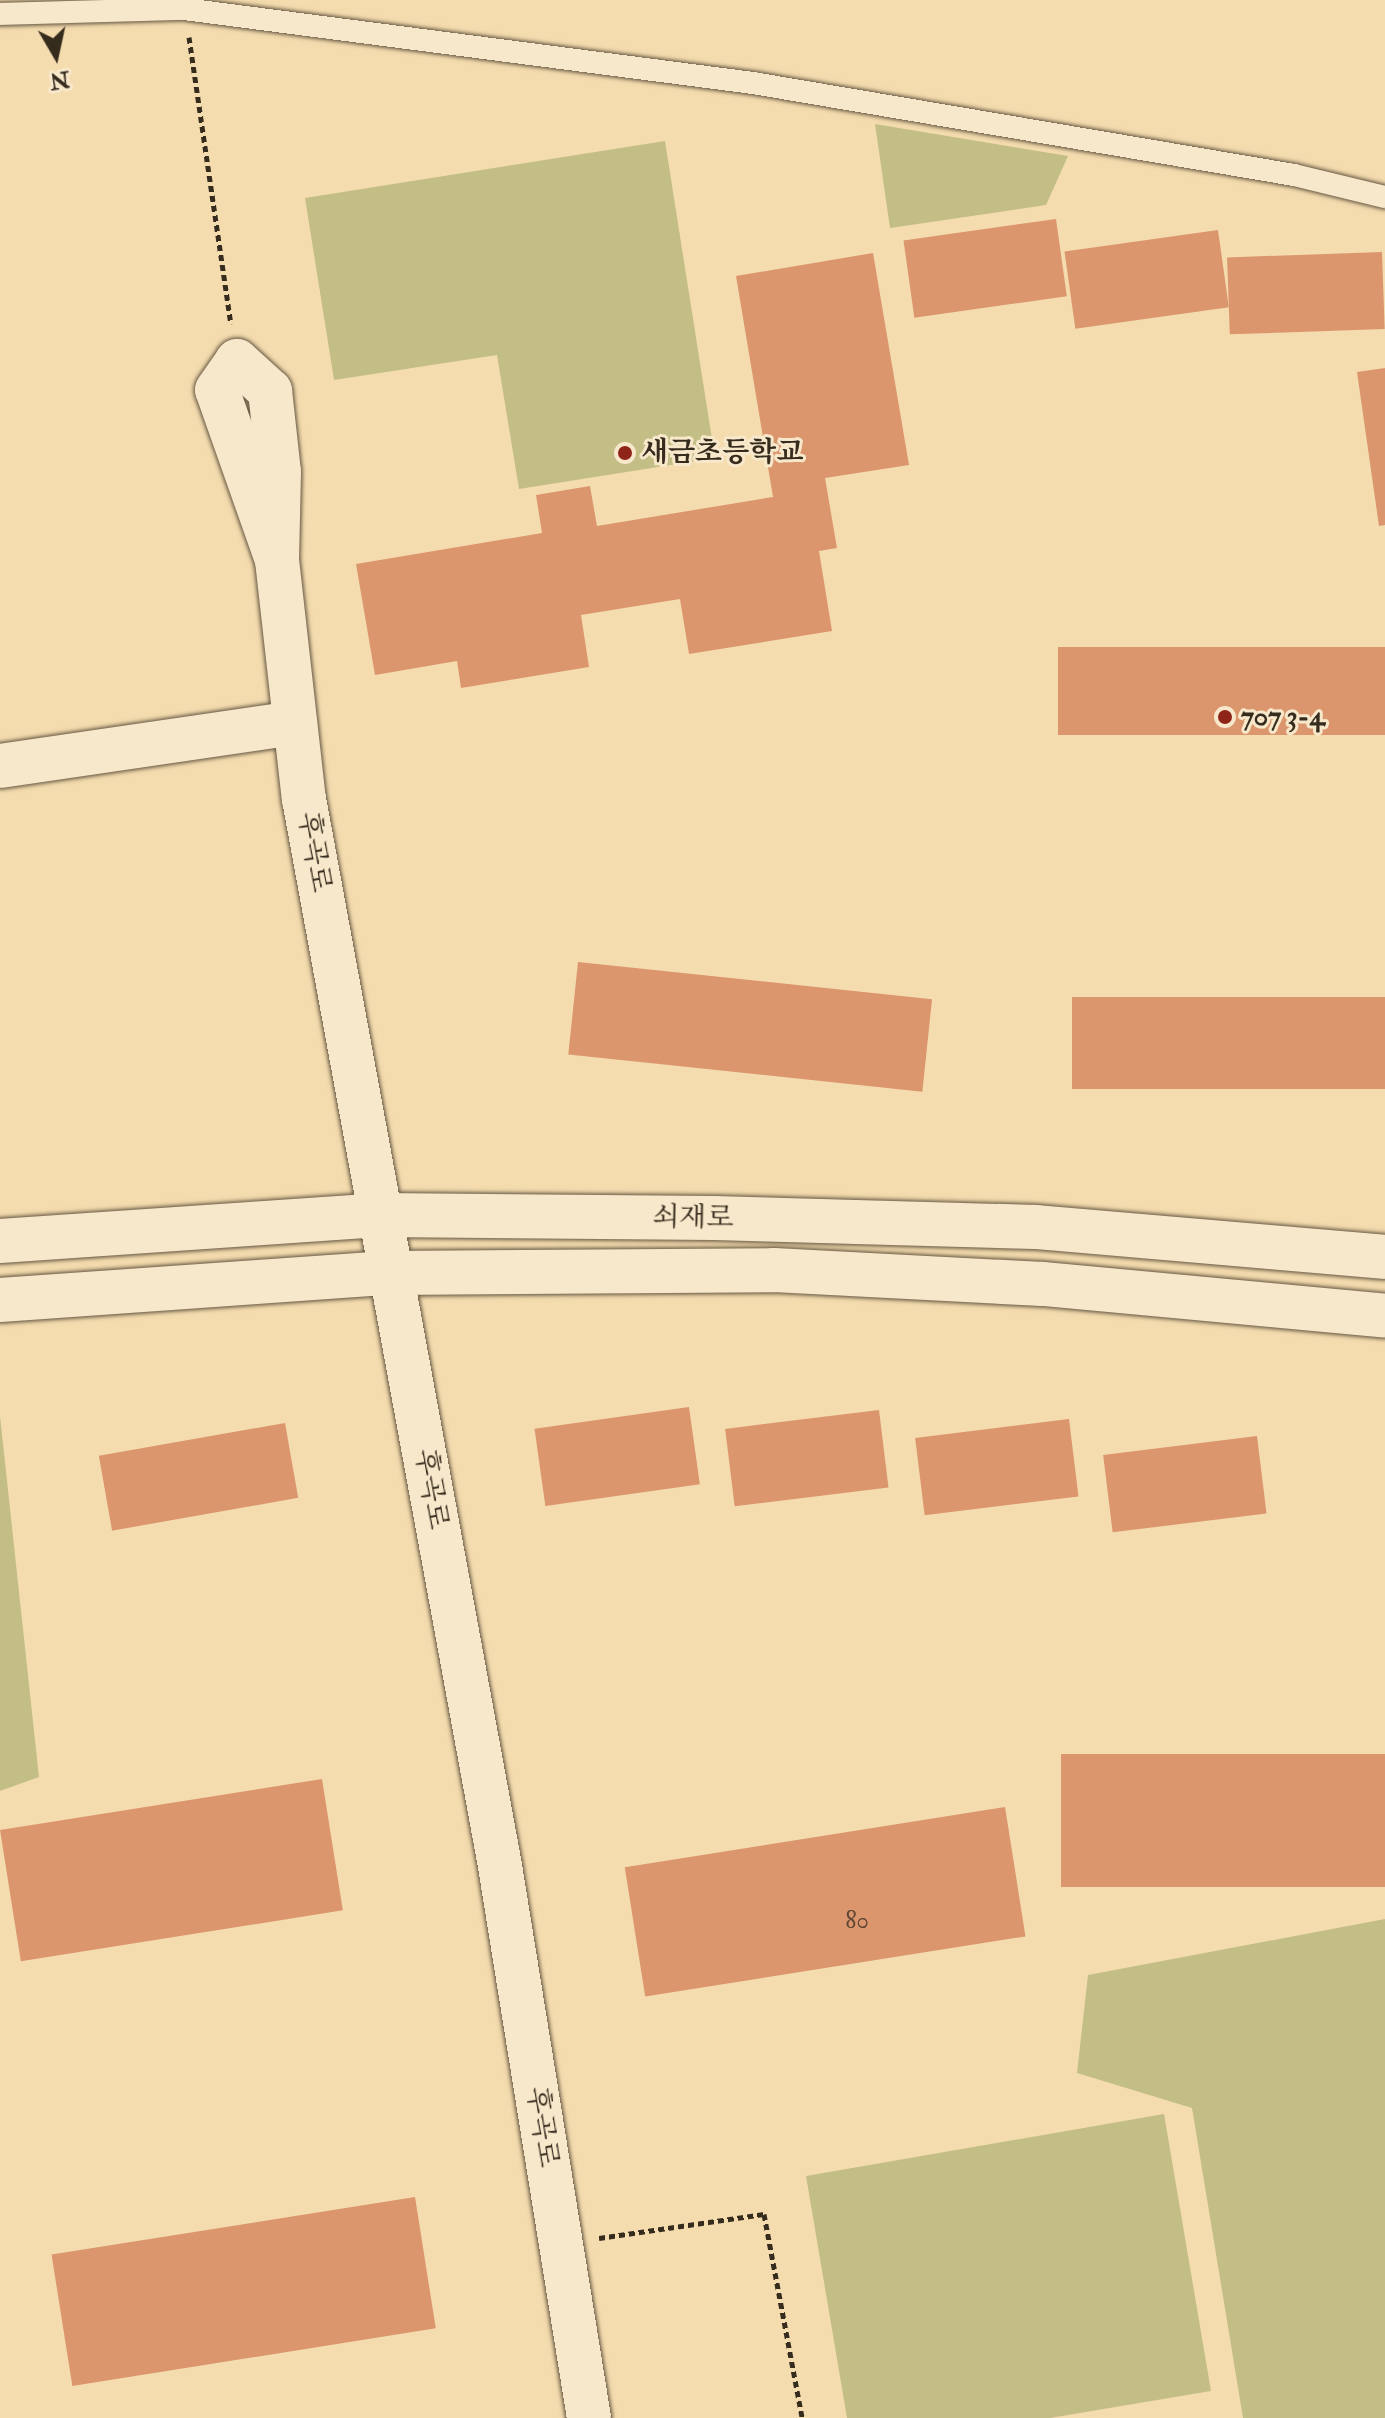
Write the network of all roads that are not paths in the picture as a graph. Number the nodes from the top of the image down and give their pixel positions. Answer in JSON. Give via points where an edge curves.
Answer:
{"nodes":[{"id":1,"x":0,"y":14,"type":"edge"},
{"id":2,"x":1385,"y":197,"type":"edge"},
{"id":3,"x":237,"y":361,"type":"road end"},
{"id":4,"x":295,"y":723,"type":"junction"},
{"id":5,"x":0,"y":766,"type":"edge"},
{"id":6,"x":379,"y":1215,"type":"junction"},
{"id":7,"x":0,"y":1241,"type":"edge"},
{"id":8,"x":1385,"y":1257,"type":"edge"},
{"id":9,"x":391,"y":1273,"type":"junction"},
{"id":10,"x":0,"y":1300,"type":"edge"},
{"id":11,"x":1385,"y":1316,"type":"edge"},
{"id":12,"x":589,"y":2418,"type":"edge"}],
"edges":[{"from":1,"to":2,"type":"lane","via":[[184,9],[753,83],[1294,175]]},
{"from":3,"to":4,"type":"street","name":"후곡로","via":[[270,391],[279,472],[277,560]]},
{"from":4,"to":5,"type":"street"},
{"from":4,"to":6,"type":"street","name":"후곡로"},
{"from":6,"to":7,"type":"street","name":"쇠재로"},
{"from":6,"to":8,"type":"street","name":"쇠재로","via":[[1036,1227]]},
{"from":6,"to":9,"type":"street","name":"후곡로"},
{"from":9,"to":10,"type":"street","name":"쇠재로"},
{"from":9,"to":11,"type":"street","name":"쇠재로","via":[[774,1270],[1043,1284]]},
{"from":9,"to":12,"type":"street","name":"후곡로","via":[[500,1866]]}]}
